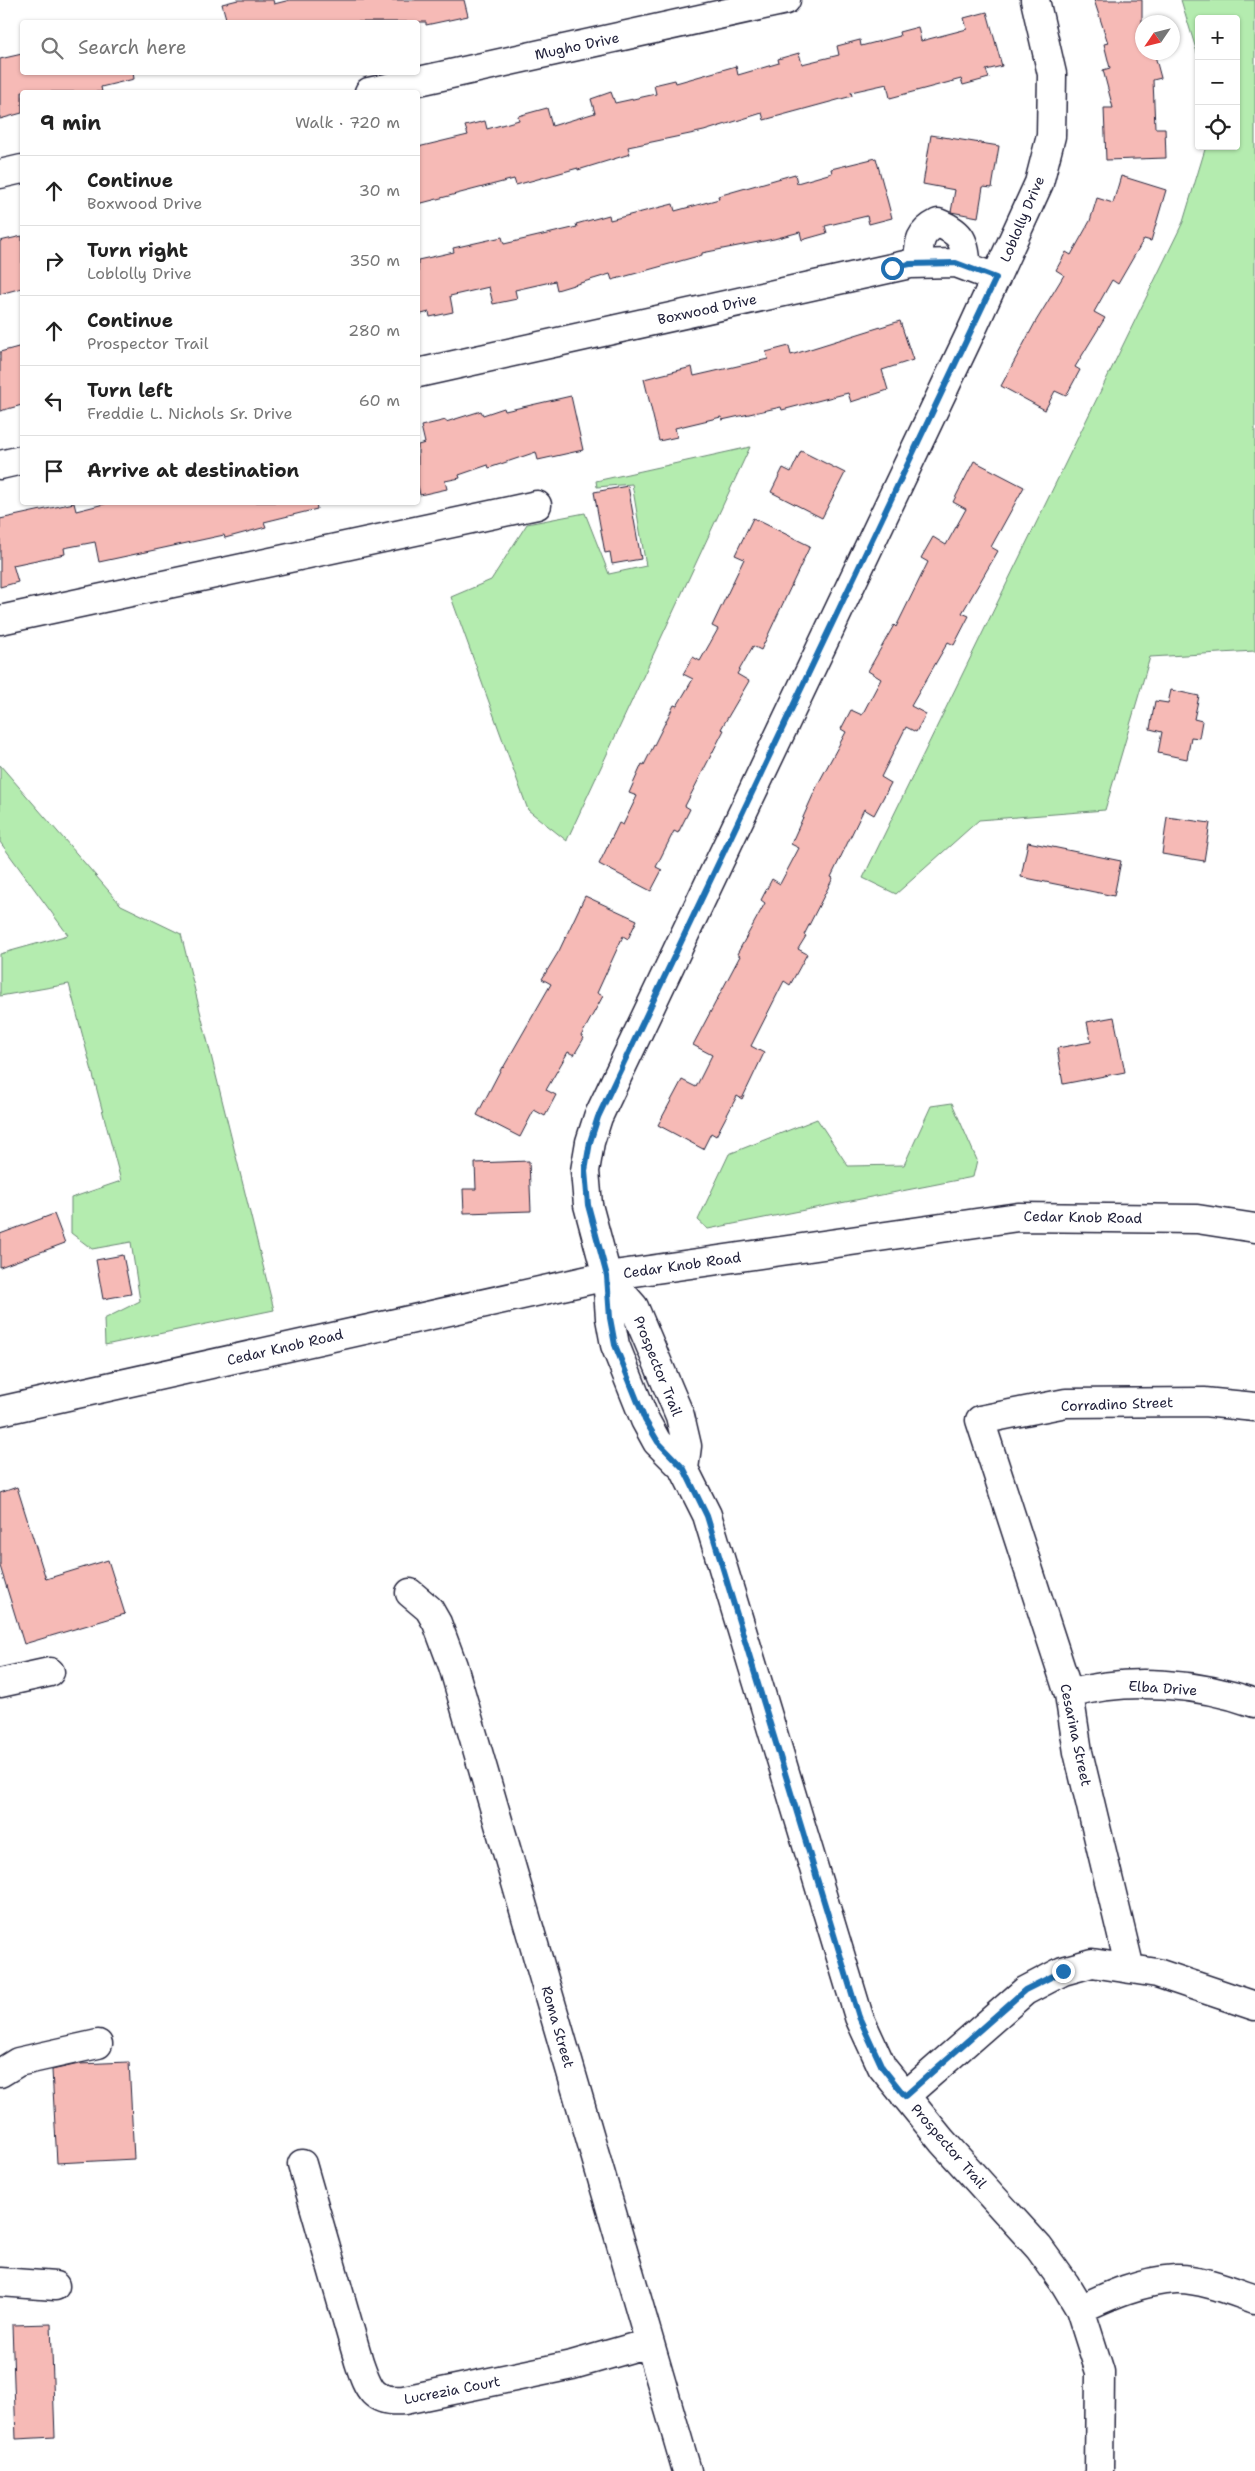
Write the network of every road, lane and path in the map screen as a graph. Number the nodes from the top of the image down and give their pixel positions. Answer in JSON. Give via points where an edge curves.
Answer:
{"nodes":[{"id":1,"x":786,"y":0,"type":"edge"},
{"id":2,"x":1034,"y":0,"type":"edge"},
{"id":3,"x":378,"y":90,"type":"edge"},
{"id":4,"x":20,"y":169,"type":"edge"},
{"id":5,"x":0,"y":174,"type":"edge"},
{"id":6,"x":918,"y":264,"type":"junction"},
{"id":7,"x":967,"y":267,"type":"junction"},
{"id":8,"x":996,"y":278,"type":"junction"},
{"id":9,"x":420,"y":373,"type":"edge"},
{"id":10,"x":20,"y":460,"type":"edge"},
{"id":11,"x":0,"y":465,"type":"edge"},
{"id":12,"x":537,"y":505,"type":"dead end"},
{"id":13,"x":0,"y":620,"type":"edge"},
{"id":14,"x":1255,"y":1228,"type":"edge"},
{"id":15,"x":607,"y":1276,"type":"junction"},
{"id":16,"x":1255,"y":1408,"type":"edge"},
{"id":17,"x":0,"y":1411,"type":"edge"},
{"id":18,"x":980,"y":1420,"type":"joint"},
{"id":19,"x":410,"y":1593,"type":"dead end"},
{"id":20,"x":50,"y":1672,"type":"dead end"},
{"id":21,"x":3,"y":1676,"type":"edge"},
{"id":22,"x":1069,"y":1694,"type":"junction"},
{"id":23,"x":1255,"y":1703,"type":"edge"},
{"id":24,"x":1130,"y":1969,"type":"junction"},
{"id":25,"x":1255,"y":2006,"type":"edge"},
{"id":26,"x":98,"y":2044,"type":"dead end"},
{"id":27,"x":0,"y":2072,"type":"edge"},
{"id":28,"x":905,"y":2096,"type":"junction"},
{"id":29,"x":302,"y":2164,"type":"dead end"},
{"id":30,"x":0,"y":2282,"type":"edge"},
{"id":31,"x":55,"y":2286,"type":"dead end"},
{"id":32,"x":1255,"y":2298,"type":"edge"},
{"id":33,"x":1080,"y":2309,"type":"junction"},
{"id":34,"x":649,"y":2343,"type":"junction"},
{"id":35,"x":686,"y":2471,"type":"edge"},
{"id":36,"x":1099,"y":2471,"type":"edge"}],
"edges":[{"from":1,"to":3,"type":"street","name":"Mugho Drive"},
{"from":2,"to":8,"type":"street","name":"Loblolly Drive","via":[[1052,74],[1051,136],[1039,183]]},
{"from":4,"to":5,"type":"street"},
{"from":6,"to":7,"type":"street","name":"Boxwood Drive","via":[[956,263]]},
{"from":6,"to":7,"type":"street","via":[[919,244],[926,229],[938,223],[954,229],[964,245]]},
{"from":6,"to":9,"type":"street","name":"Boxwood Drive"},
{"from":7,"to":8,"type":"street","name":"Boxwood Drive"},
{"from":8,"to":15,"type":"street","name":"Loblolly Drive","via":[[598,1117],[585,1171],[588,1205]]},
{"from":10,"to":11,"type":"street"},
{"from":12,"to":13,"type":"street"},
{"from":14,"to":15,"type":"street","name":"Cedar Knob Road","via":[[1197,1219],[1018,1216]]},
{"from":15,"to":17,"type":"street","name":"Cedar Knob Road"},
{"from":15,"to":28,"type":"street","name":"Prospector Trail","via":[[634,1307],[680,1416],[687,1446],[684,1469],[707,1516],[859,2017],[882,2067]]},
{"from":16,"to":18,"type":"street","name":"Corradino Street","via":[[1204,1402],[1066,1403]]},
{"from":18,"to":22,"type":"street","name":"Cesarina Street"},
{"from":19,"to":34,"type":"street","name":"Roma Street","via":[[429,1609],[453,1666]]},
{"from":20,"to":21,"type":"street"},
{"from":22,"to":23,"type":"street","name":"Elba Drive","via":[[1089,1688],[1130,1684],[1183,1687],[1233,1695]]},
{"from":22,"to":24,"type":"street","name":"Cesarina Street","via":[[1078,1752]]},
{"from":24,"to":25,"type":"street","via":[[1157,1973]]},
{"from":24,"to":28,"type":"street","via":[[1092,1963],[1063,1971],[1025,1990]]},
{"from":26,"to":27,"type":"street","via":[[18,2062]]},
{"from":28,"to":33,"type":"street","name":"Prospector Trail","via":[[1039,2248]]},
{"from":29,"to":34,"type":"street","name":"Lucrezia Court","via":[[359,2362],[367,2383],[381,2399],[404,2400],[563,2367]]},
{"from":30,"to":31,"type":"street"},
{"from":32,"to":33,"type":"street","via":[[1178,2279],[1142,2284]]},
{"from":33,"to":36,"type":"street","name":"Prospector Trail","via":[[1100,2372]]},
{"from":34,"to":35,"type":"street","name":"Roma Street"}]}
